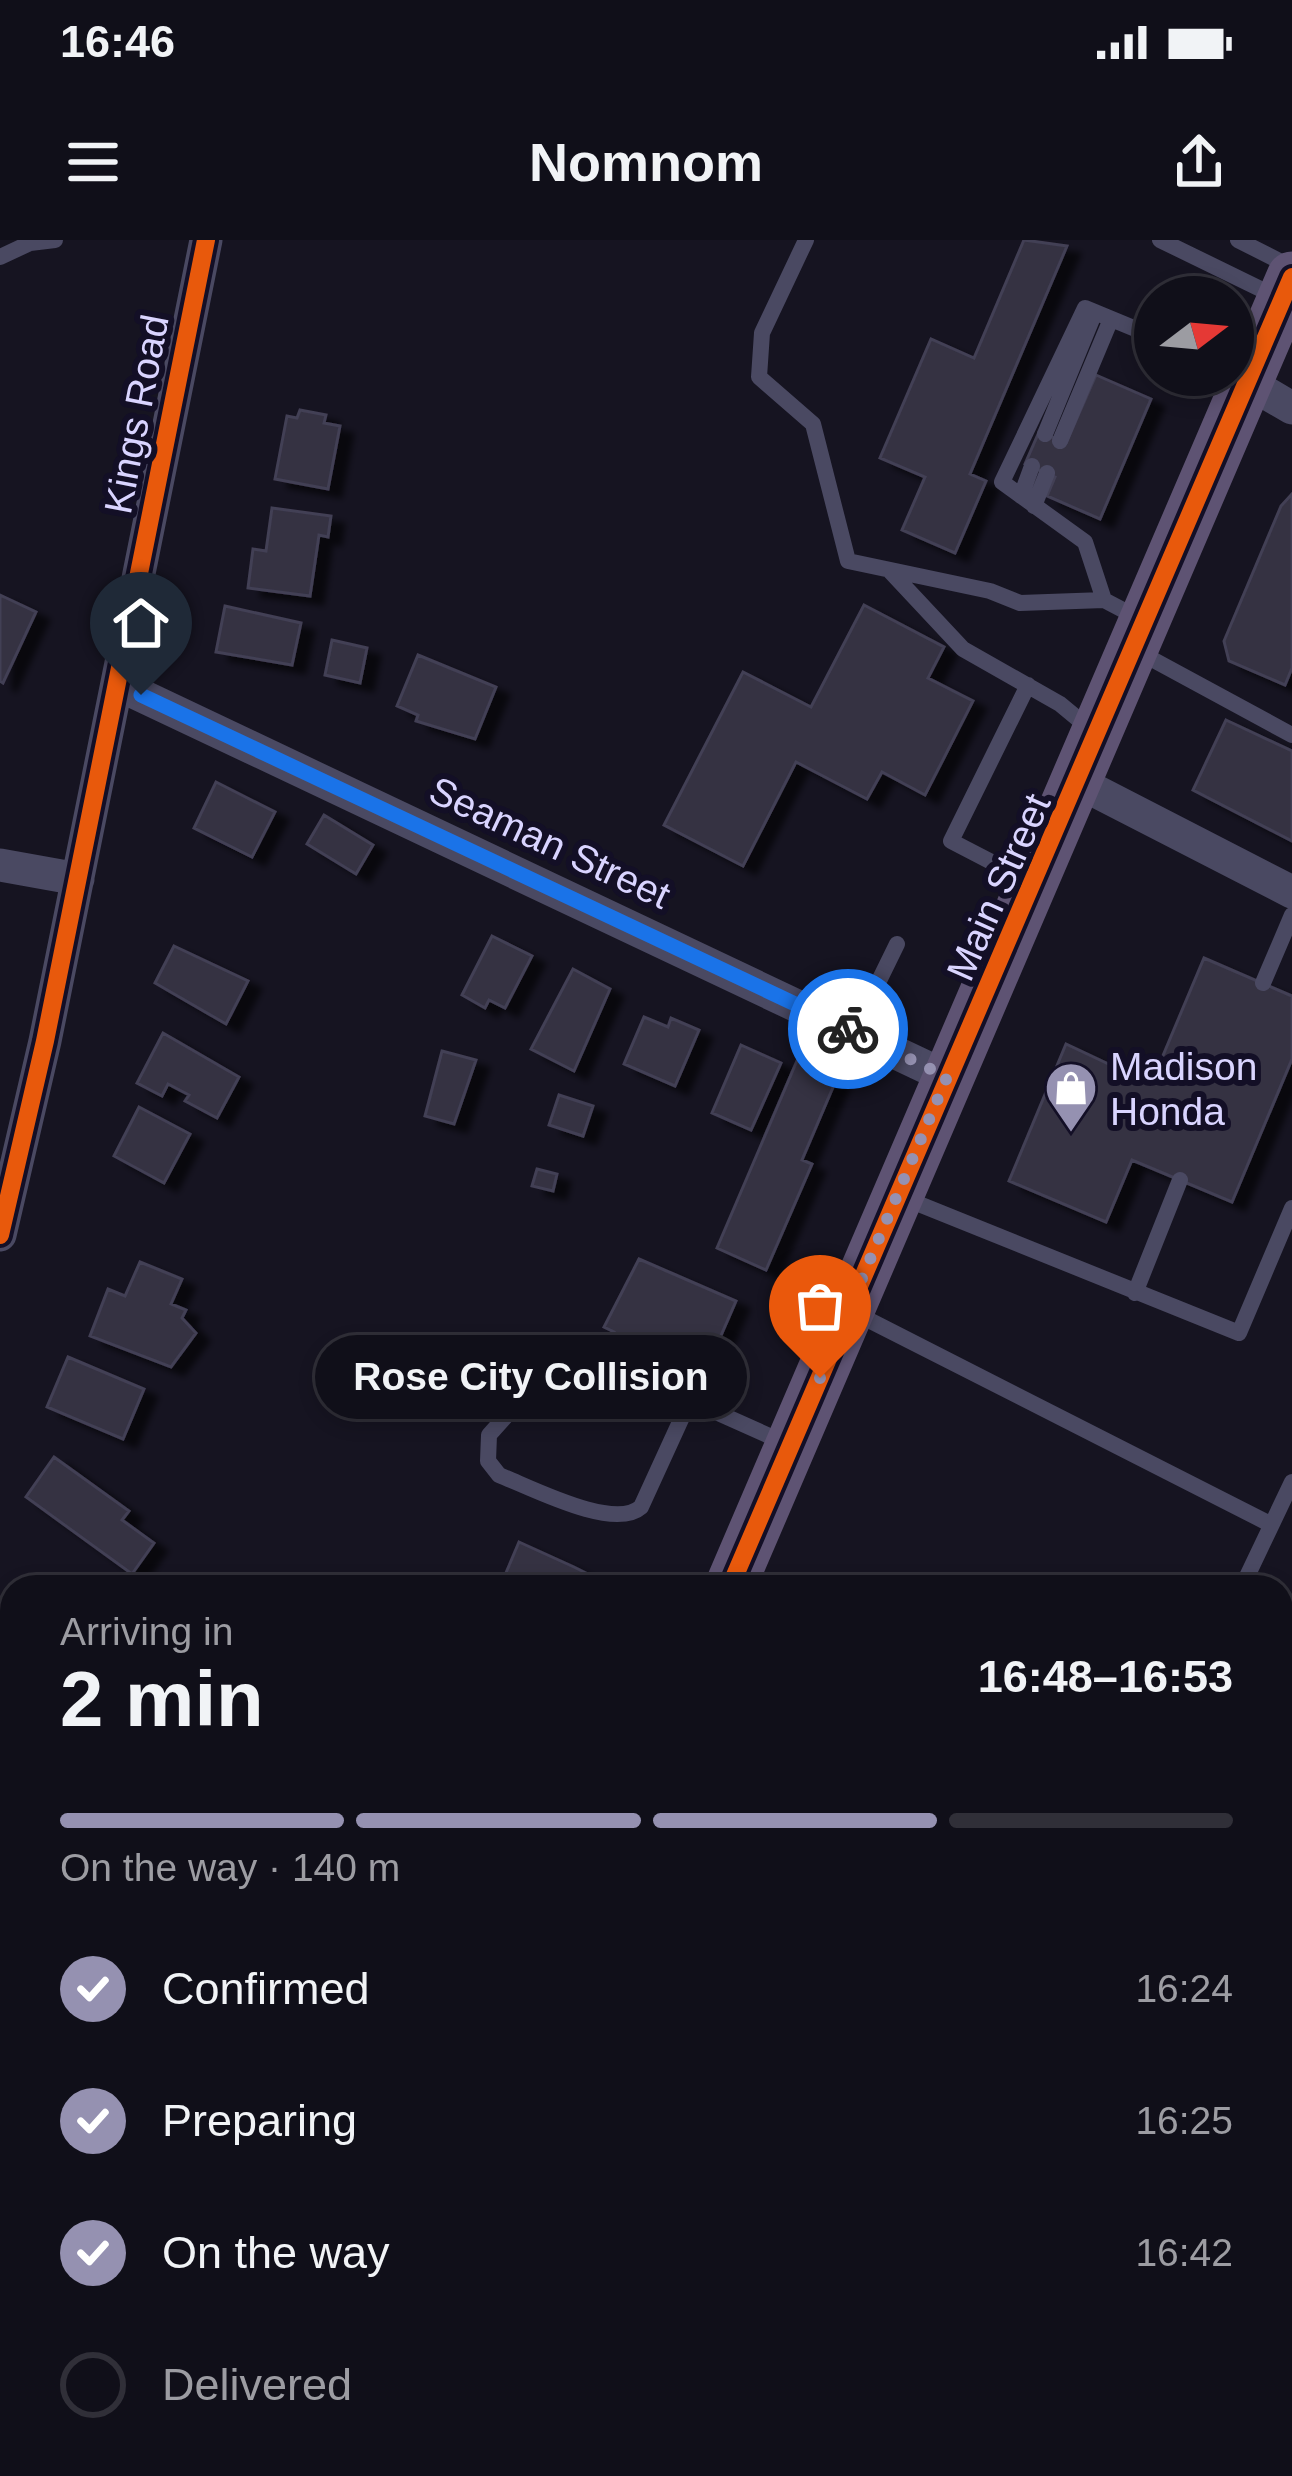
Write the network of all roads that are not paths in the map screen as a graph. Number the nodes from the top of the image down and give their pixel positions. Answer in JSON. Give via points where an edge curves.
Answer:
{"nodes":[{"id":1,"x":55,"y":240,"type":"edge"},
{"id":2,"x":206,"y":240,"type":"edge"},
{"id":3,"x":806,"y":240,"type":"edge"},
{"id":4,"x":1160,"y":240,"type":"edge"},
{"id":5,"x":1238,"y":240,"type":"edge"},
{"id":6,"x":0,"y":257,"type":"edge"},
{"id":7,"x":1289,"y":281,"type":"edge"},
{"id":8,"x":1103,"y":315,"type":"junction"},
{"id":9,"x":1134,"y":328,"type":"edge"},
{"id":10,"x":1258,"y":388,"type":"edge"},
{"id":11,"x":1053,"y":438,"type":"dead end"},
{"id":12,"x":1040,"y":470,"type":"dead end"},
{"id":13,"x":1027,"y":501,"type":"junction"},
{"id":14,"x":888,"y":569,"type":"junction"},
{"id":15,"x":1129,"y":624,"type":"junction"},
{"id":16,"x":117,"y":684,"type":"junction"},
{"id":17,"x":1028,"y":685,"type":"junction"},
{"id":18,"x":1292,"y":735,"type":"edge"},
{"id":19,"x":1099,"y":736,"type":"junction"},
{"id":20,"x":1080,"y":783,"type":"junction"},
{"id":21,"x":0,"y":865,"type":"edge"},
{"id":22,"x":78,"y":879,"type":"junction"},
{"id":23,"x":1035,"y":885,"type":"junction"},
{"id":24,"x":1292,"y":892,"type":"edge"},
{"id":25,"x":1292,"y":915,"type":"edge"},
{"id":26,"x":897,"y":944,"type":"dead end"},
{"id":27,"x":1263,"y":983,"type":"dead end"},
{"id":28,"x":854,"y":1032,"type":"junction"},
{"id":29,"x":947,"y":1077,"type":"junction"},
{"id":30,"x":1180,"y":1180,"type":"dead end"},
{"id":31,"x":898,"y":1196,"type":"junction"},
{"id":32,"x":1292,"y":1208,"type":"edge"},
{"id":33,"x":0,"y":1235,"type":"edge"},
{"id":34,"x":1135,"y":1293,"type":"junction"},
{"id":35,"x":849,"y":1310,"type":"junction"},
{"id":36,"x":689,"y":1402,"type":"junction"},
{"id":37,"x":791,"y":1445,"type":"junction"},
{"id":38,"x":1292,"y":1482,"type":"edge"},
{"id":39,"x":1270,"y":1524,"type":"junction"},
{"id":40,"x":740,"y":1575,"type":"edge"},
{"id":41,"x":1247,"y":1575,"type":"edge"}],
"edges":[{"from":1,"to":6,"type":"lane"},
{"from":2,"to":16,"type":"street","name":"Kings Road"},
{"from":3,"to":14,"type":"lane","via":[[762,333],[760,377],[813,424],[848,561]]},
{"from":4,"to":7,"type":"lane"},
{"from":5,"to":7,"type":"lane"},
{"from":7,"to":10,"type":"main road","name":"Main Street"},
{"from":8,"to":9,"type":"lane"},
{"from":8,"to":11,"type":"lane"},
{"from":8,"to":13,"type":"lane","via":[[1085,308],[1002,482]]},
{"from":10,"to":15,"type":"main road","name":"Main Street"},
{"from":12,"to":13,"type":"lane"},
{"from":13,"to":15,"type":"lane","via":[[1085,542]]},
{"from":14,"to":15,"type":"lane"},
{"from":14,"to":17,"type":"lane","via":[[963,649]]},
{"from":15,"to":18,"type":"lane"},
{"from":15,"to":19,"type":"main road","name":"Main Street"},
{"from":16,"to":22,"type":"street","name":"Kings Road"},
{"from":16,"to":28,"type":"street","name":"Seaman Street"},
{"from":17,"to":19,"type":"lane"},
{"from":17,"to":23,"type":"lane","via":[[951,841]]},
{"from":19,"to":20,"type":"main road","name":"Main Street"},
{"from":20,"to":23,"type":"main road","name":"Main Street"},
{"from":20,"to":24,"type":"street"},
{"from":21,"to":22,"type":"street"},
{"from":22,"to":33,"type":"street","name":"Kings Road"},
{"from":23,"to":29,"type":"main road","name":"Main Street"},
{"from":25,"to":27,"type":"lane"},
{"from":26,"to":28,"type":"lane"},
{"from":28,"to":29,"type":"street","name":"Seaman Street"},
{"from":29,"to":31,"type":"main road","name":"Main Street"},
{"from":30,"to":34,"type":"lane"},
{"from":31,"to":34,"type":"lane"},
{"from":31,"to":35,"type":"main road","name":"Main Street"},
{"from":32,"to":34,"type":"lane","via":[[1239,1333]]},
{"from":35,"to":37,"type":"main road","name":"Main Street"},
{"from":35,"to":39,"type":"lane"},
{"from":36,"to":36,"type":"lane","via":[[566,1349],[489,1436],[488,1461],[499,1475],[544,1492],[611,1517],[632,1515]]},
{"from":36,"to":37,"type":"lane"},
{"from":37,"to":40,"type":"main road","name":"Main Street"},
{"from":38,"to":39,"type":"lane"},
{"from":39,"to":41,"type":"lane"}]}
